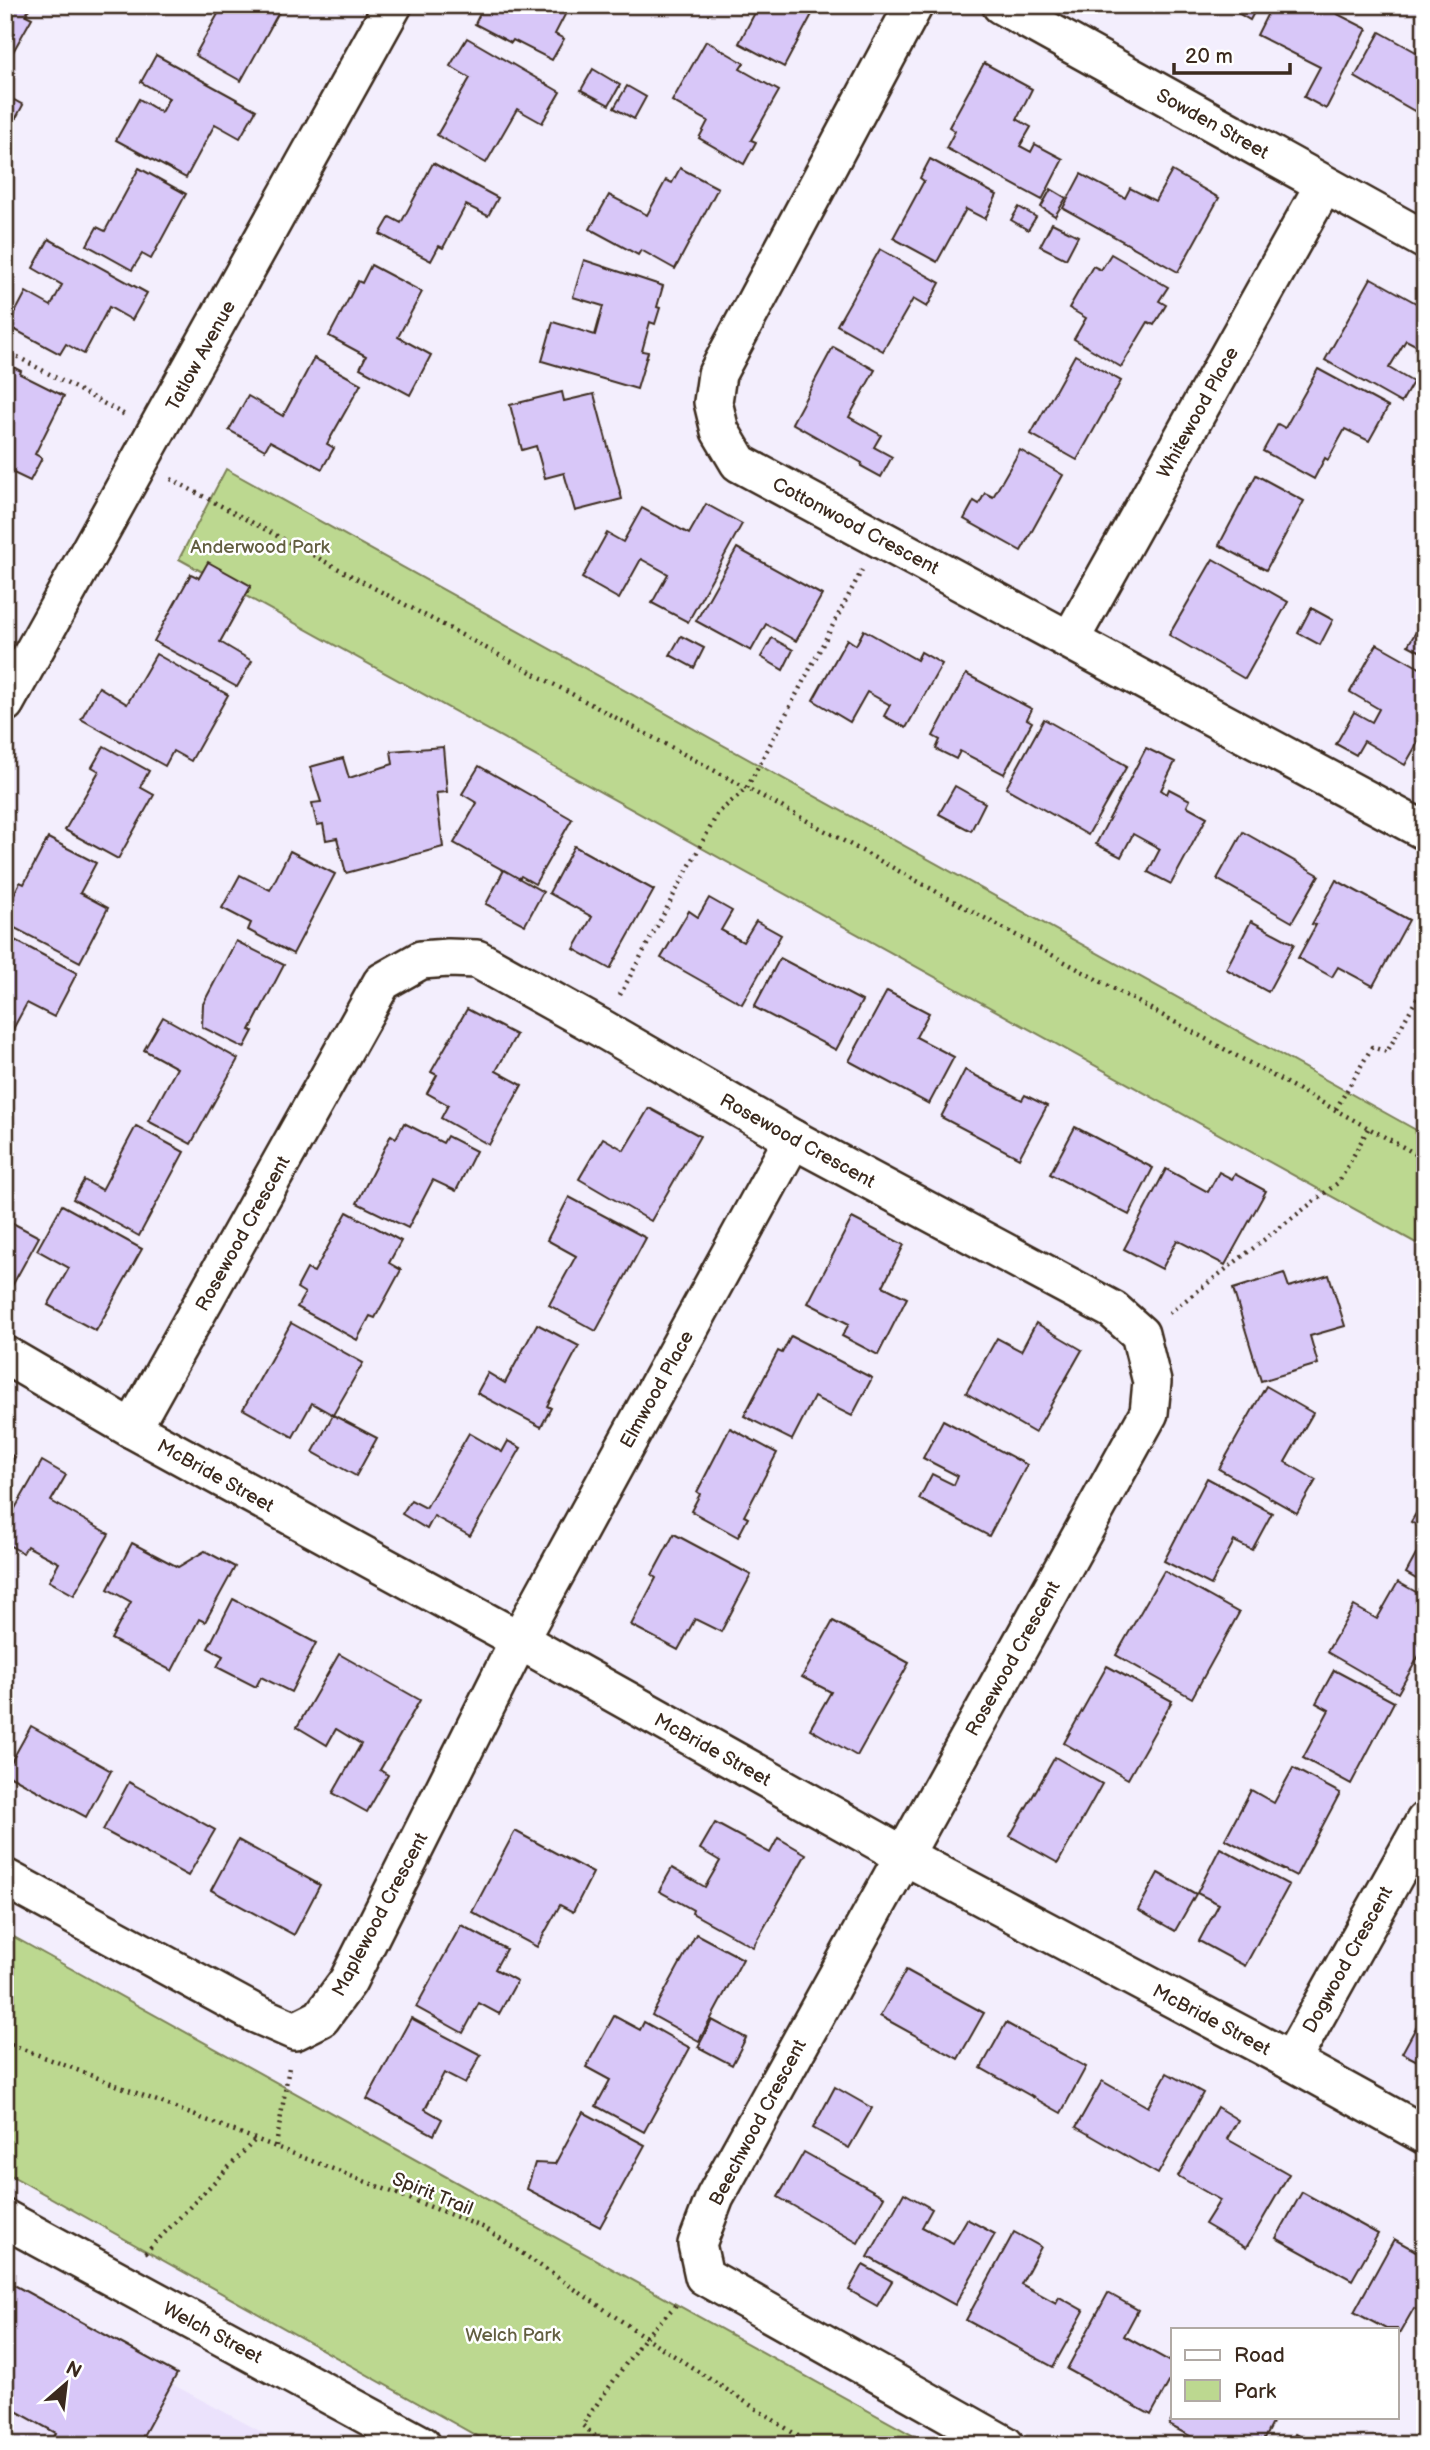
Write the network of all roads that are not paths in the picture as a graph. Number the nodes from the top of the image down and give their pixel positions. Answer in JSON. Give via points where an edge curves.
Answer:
{"nodes":[{"id":1,"x":393,"y":5,"type":"edge"},
{"id":2,"x":914,"y":5,"type":"edge"},
{"id":3,"x":1001,"y":5,"type":"edge"},
{"id":4,"x":1324,"y":185,"type":"junction"},
{"id":5,"x":1425,"y":240,"type":"edge"},
{"id":6,"x":1070,"y":640,"type":"junction"},
{"id":7,"x":5,"y":703,"type":"edge"},
{"id":8,"x":1425,"y":831,"type":"edge"},
{"id":9,"x":793,"y":1139,"type":"junction"},
{"id":10,"x":5,"y":1355,"type":"edge"},
{"id":11,"x":132,"y":1429,"type":"junction"},
{"id":12,"x":519,"y":1640,"type":"junction"},
{"id":13,"x":1425,"y":1821,"type":"edge"},
{"id":14,"x":903,"y":1855,"type":"junction"},
{"id":15,"x":5,"y":1878,"type":"edge"},
{"id":16,"x":1291,"y":2061,"type":"junction"},
{"id":17,"x":1425,"y":2135,"type":"edge"},
{"id":18,"x":5,"y":2219,"type":"edge"},
{"id":19,"x":422,"y":2445,"type":"edge"},
{"id":20,"x":1005,"y":2445,"type":"edge"}],
"edges":[{"from":1,"to":7,"type":"street","name":"Tatlow Avenue"},
{"from":2,"to":6,"type":"street","name":"Cottonwood Crescent","via":[[717,374],[713,402],[720,431],[739,463]]},
{"from":3,"to":4,"type":"street","name":"Sowden Street"},
{"from":4,"to":5,"type":"street","name":"Sowden Street"},
{"from":4,"to":6,"type":"street","name":"Whitewood Place"},
{"from":6,"to":8,"type":"street","name":"Cottonwood Crescent"},
{"from":9,"to":11,"type":"street","name":"Rosewood Crescent","via":[[477,960],[421,960],[382,982]]},
{"from":9,"to":12,"type":"street","name":"Elmwood Place"},
{"from":9,"to":14,"type":"street","name":"Rosewood Crescent","via":[[1113,1310],[1140,1334],[1152,1382],[1149,1413]]},
{"from":10,"to":11,"type":"street","name":"McBride Street"},
{"from":11,"to":12,"type":"street","name":"McBride Street"},
{"from":12,"to":14,"type":"street","name":"McBride Street"},
{"from":12,"to":15,"type":"street","name":"Maplewood Crescent","via":[[348,1982],[321,2018],[295,2031]]},
{"from":13,"to":16,"type":"street","name":"Dogwood Crescent"},
{"from":14,"to":16,"type":"street","name":"McBride Street"},
{"from":14,"to":20,"type":"street","name":"Beechwood Crescent","via":[[715,2197],[697,2244],[704,2276]]},
{"from":16,"to":17,"type":"street","name":"McBride Street"},
{"from":18,"to":19,"type":"street","name":"Welch Street"}]}
